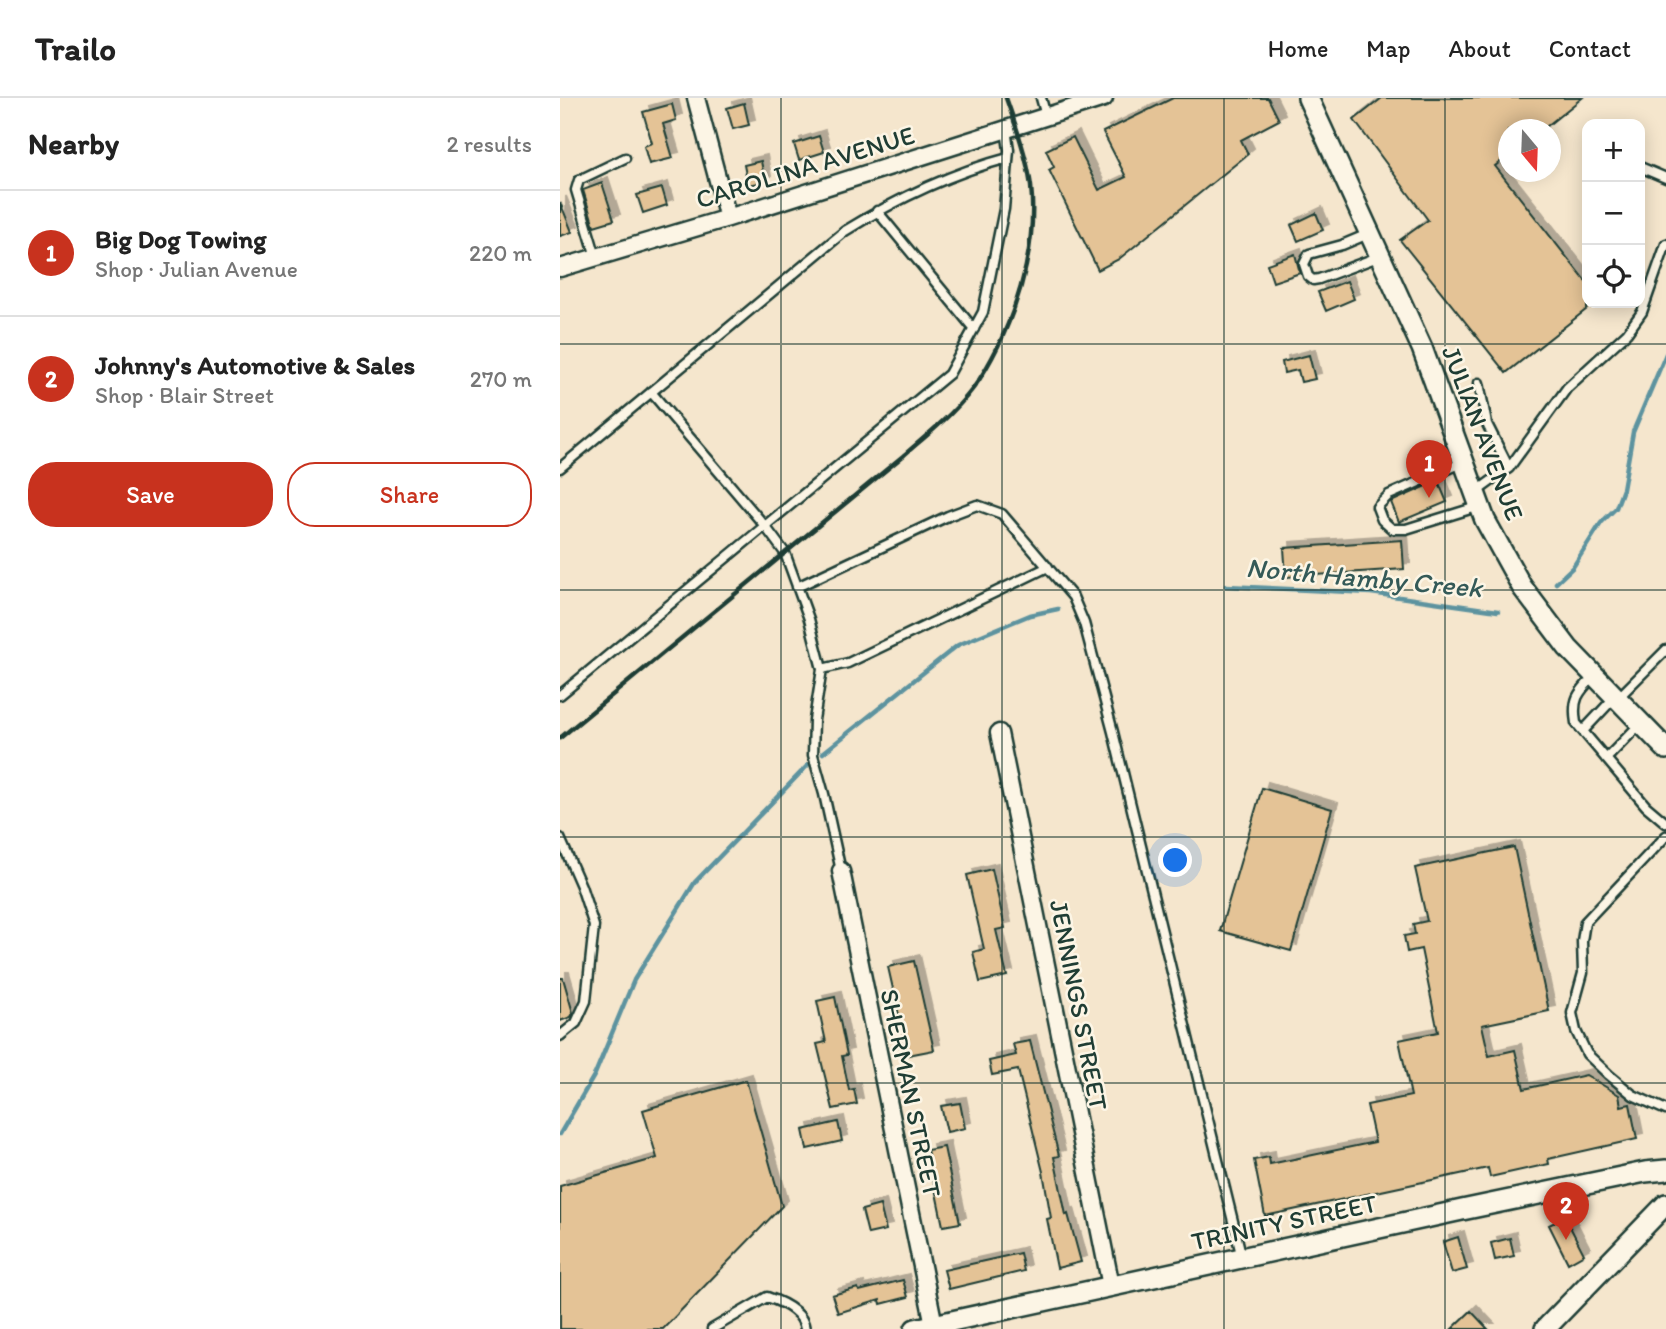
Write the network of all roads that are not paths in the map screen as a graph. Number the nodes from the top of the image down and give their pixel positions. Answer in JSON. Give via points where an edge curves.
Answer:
{"nodes":[{"id":1,"x":696,"y":98,"type":"edge"},
{"id":2,"x":1041,"y":98,"type":"edge"},
{"id":3,"x":1104,"y":98,"type":"edge"},
{"id":4,"x":1308,"y":98,"type":"edge"},
{"id":5,"x":1046,"y":116,"type":"junction"},
{"id":6,"x":1006,"y":129,"type":"junction"},
{"id":7,"x":625,"y":158,"type":"dead end"},
{"id":8,"x":1008,"y":158,"type":"junction"},
{"id":9,"x":1645,"y":169,"type":"edge"},
{"id":10,"x":1666,"y":178,"type":"edge"},
{"id":11,"x":877,"y":211,"type":"junction"},
{"id":12,"x":728,"y":218,"type":"junction"},
{"id":13,"x":1371,"y":233,"type":"junction"},
{"id":14,"x":1666,"y":244,"type":"edge"},
{"id":15,"x":1381,"y":256,"type":"junction"},
{"id":16,"x":596,"y":257,"type":"junction"},
{"id":17,"x":560,"y":268,"type":"edge"},
{"id":18,"x":974,"y":329,"type":"junction"},
{"id":19,"x":1479,"y":383,"type":"dead end"},
{"id":20,"x":651,"y":392,"type":"junction"},
{"id":21,"x":1464,"y":462,"type":"junction"},
{"id":22,"x":560,"y":468,"type":"edge"},
{"id":23,"x":1509,"y":468,"type":"junction"},
{"id":24,"x":1477,"y":500,"type":"junction"},
{"id":25,"x":765,"y":526,"type":"junction"},
{"id":26,"x":1048,"y":567,"type":"junction"},
{"id":27,"x":797,"y":587,"type":"junction"},
{"id":28,"x":1666,"y":650,"type":"edge"},
{"id":29,"x":822,"y":669,"type":"junction"},
{"id":30,"x":1594,"y":676,"type":"junction"},
{"id":31,"x":560,"y":695,"type":"edge"},
{"id":32,"x":1615,"y":699,"type":"junction"},
{"id":33,"x":1640,"y":723,"type":"junction"},
{"id":34,"x":1583,"y":731,"type":"junction"},
{"id":35,"x":999,"y":733,"type":"dead end"},
{"id":36,"x":1666,"y":749,"type":"edge"},
{"id":37,"x":1606,"y":759,"type":"junction"},
{"id":38,"x":1666,"y":823,"type":"edge"},
{"id":39,"x":1666,"y":836,"type":"edge"},
{"id":40,"x":560,"y":838,"type":"edge"},
{"id":41,"x":841,"y":871,"type":"joint"},
{"id":42,"x":560,"y":1036,"type":"edge"},
{"id":43,"x":1666,"y":1110,"type":"edge"},
{"id":44,"x":1666,"y":1170,"type":"edge"},
{"id":45,"x":1666,"y":1204,"type":"edge"},
{"id":46,"x":1242,"y":1258,"type":"junction"},
{"id":47,"x":1111,"y":1286,"type":"junction"},
{"id":48,"x":924,"y":1327,"type":"edge"},
{"id":49,"x":712,"y":1329,"type":"edge"},
{"id":50,"x":805,"y":1329,"type":"edge"},
{"id":51,"x":1545,"y":1329,"type":"edge"}],
"edges":[{"from":1,"to":12,"type":"street"},
{"from":2,"to":5,"type":"lane"},
{"from":3,"to":5,"type":"street","name":"CAROLINA AVENUE"},
{"from":4,"to":13,"type":"street","name":"JULIAN AVENUE"},
{"from":5,"to":6,"type":"street","name":"CAROLINA AVENUE"},
{"from":6,"to":8,"type":"lane"},
{"from":6,"to":12,"type":"street","name":"CAROLINA AVENUE"},
{"from":7,"to":16,"type":"lane","via":[[579,180],[576,190]]},
{"from":8,"to":11,"type":"lane"},
{"from":8,"to":18,"type":"lane","via":[[1004,209],[983,312]]},
{"from":9,"to":10,"type":"lane"},
{"from":11,"to":18,"type":"lane"},
{"from":11,"to":20,"type":"lane","via":[[845,231]]},
{"from":12,"to":16,"type":"street","name":"CAROLINA AVENUE"},
{"from":13,"to":15,"type":"street","name":"JULIAN AVENUE"},
{"from":13,"to":15,"type":"lane","via":[[1310,254],[1304,264],[1308,276],[1319,279]]},
{"from":14,"to":23,"type":"lane","via":[[1642,312],[1627,333],[1567,388]]},
{"from":15,"to":21,"type":"street","name":"JULIAN AVENUE","via":[[1422,348]]},
{"from":16,"to":17,"type":"street","name":"CAROLINA AVENUE"},
{"from":18,"to":25,"type":"lane","via":[[949,374]]},
{"from":19,"to":23,"type":"lane","via":[[1487,424]]},
{"from":20,"to":22,"type":"lane"},
{"from":20,"to":25,"type":"lane"},
{"from":21,"to":24,"type":"street","name":"JULIAN AVENUE"},
{"from":21,"to":24,"type":"lane","via":[[1389,495],[1377,508],[1392,529],[1406,529]]},
{"from":23,"to":24,"type":"lane"},
{"from":24,"to":30,"type":"street","name":"JULIAN AVENUE","via":[[1522,587]]},
{"from":25,"to":27,"type":"lane","via":[[785,553]]},
{"from":25,"to":31,"type":"lane"},
{"from":26,"to":27,"type":"lane","via":[[1002,514],[977,505]]},
{"from":26,"to":29,"type":"lane","via":[[848,663]]},
{"from":26,"to":46,"type":"lane","via":[[1073,597],[1084,623]]},
{"from":27,"to":29,"type":"lane"},
{"from":28,"to":32,"type":"lane"},
{"from":29,"to":41,"type":"lane","via":[[813,755]]},
{"from":30,"to":32,"type":"street","name":"JULIAN AVENUE"},
{"from":30,"to":34,"type":"lane","via":[[1573,706],[1576,723]]},
{"from":32,"to":33,"type":"street","name":"JULIAN AVENUE"},
{"from":32,"to":34,"type":"lane"},
{"from":33,"to":36,"type":"street","name":"JULIAN AVENUE"},
{"from":33,"to":37,"type":"lane"},
{"from":34,"to":37,"type":"lane"},
{"from":35,"to":47,"type":"street","name":"JENNINGS STREET"},
{"from":37,"to":38,"type":"lane"},
{"from":39,"to":43,"type":"lane","via":[[1585,922],[1583,973],[1572,1013],[1587,1054],[1633,1095]]},
{"from":40,"to":42,"type":"lane","via":[[594,926],[586,1001],[576,1023]]},
{"from":41,"to":48,"type":"street","name":"SHERMAN STREET"},
{"from":44,"to":46,"type":"street","name":"TRINITY STREET"},
{"from":45,"to":51,"type":"street"},
{"from":46,"to":47,"type":"street","name":"TRINITY STREET"},
{"from":47,"to":48,"type":"street","name":"TRINITY STREET"},
{"from":49,"to":50,"type":"lane","via":[[766,1297],[787,1304]]}]}
